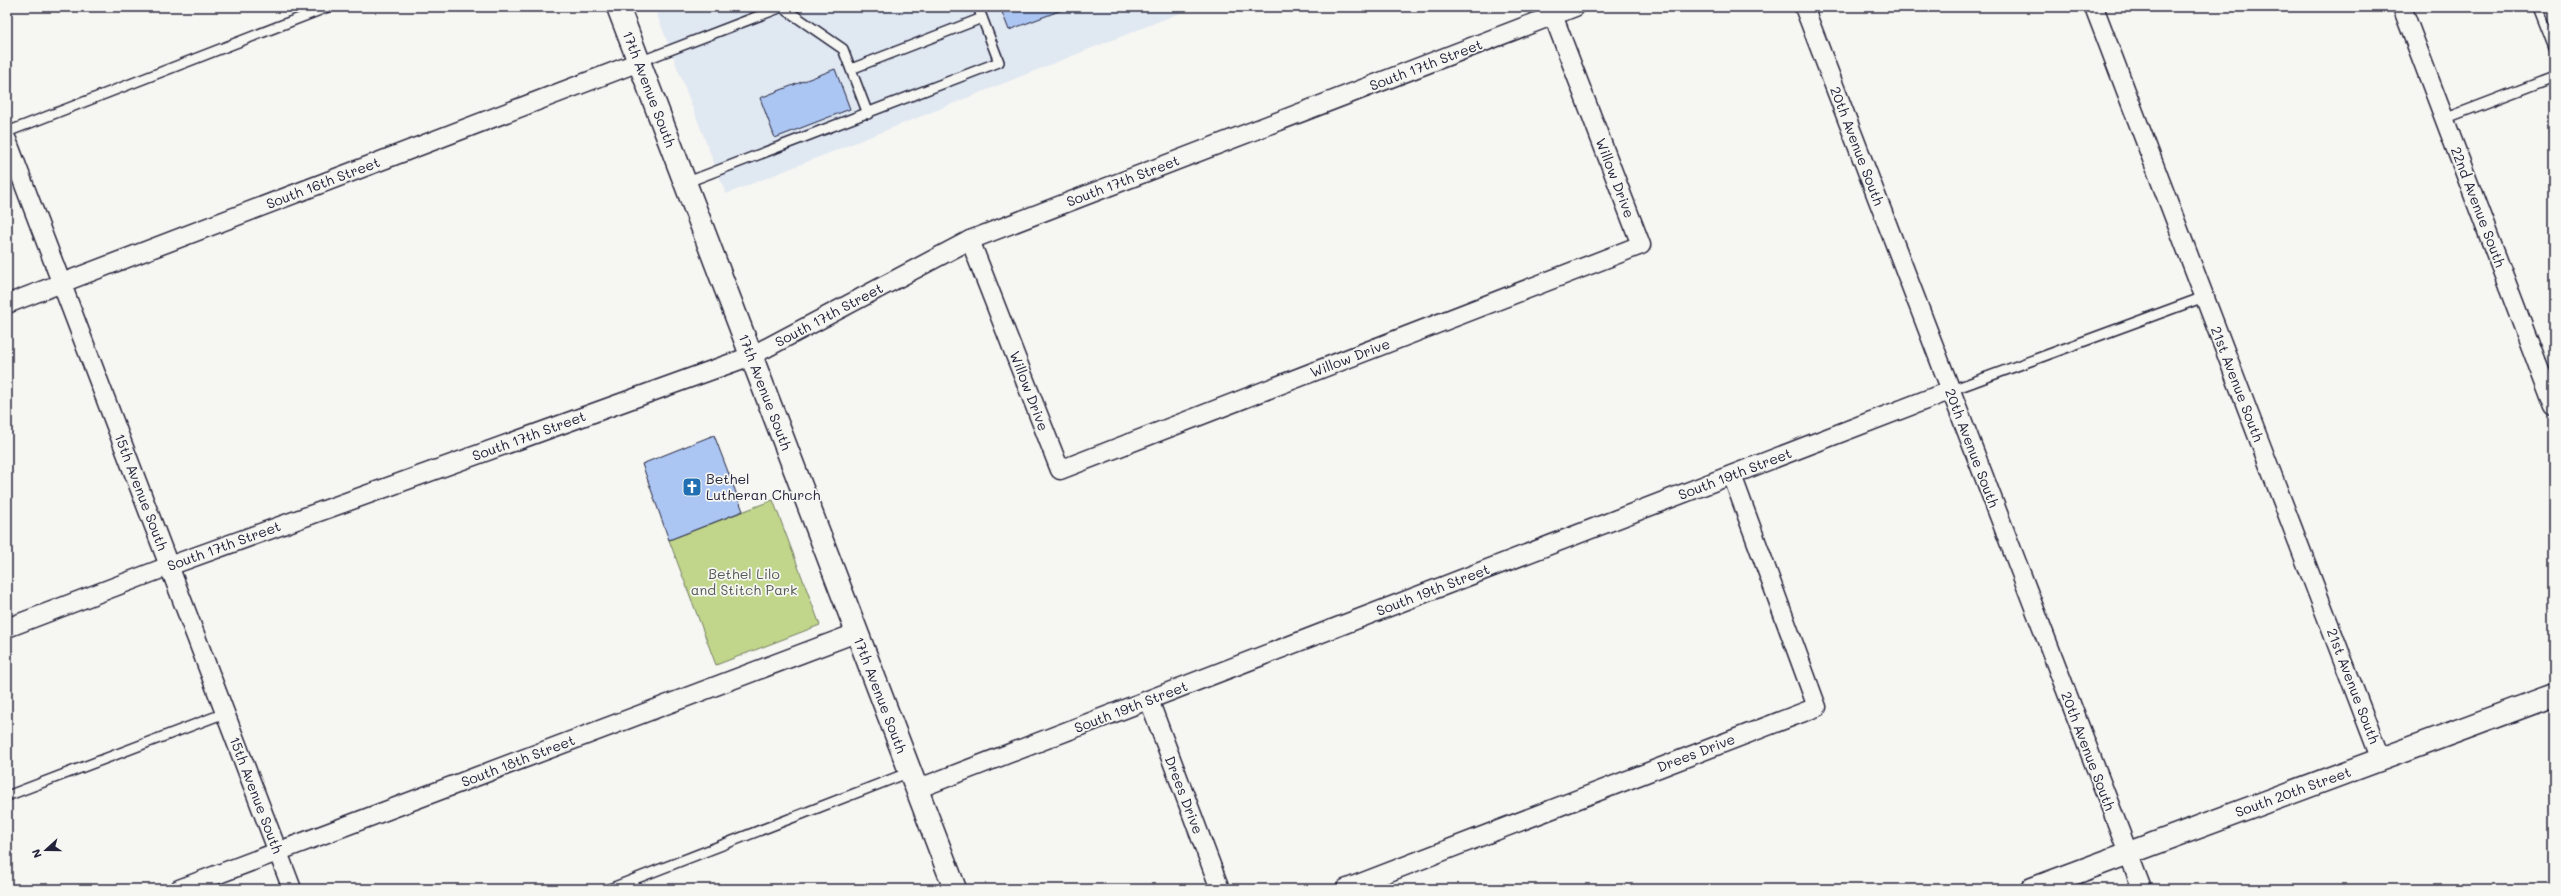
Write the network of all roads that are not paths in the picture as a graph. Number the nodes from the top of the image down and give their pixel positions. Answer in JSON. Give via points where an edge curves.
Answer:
{"nodes":[{"id":1,"x":328,"y":7,"type":"edge"},
{"id":2,"x":618,"y":7,"type":"edge"},
{"id":3,"x":782,"y":7,"type":"edge"},
{"id":4,"x":978,"y":7,"type":"edge"},
{"id":5,"x":1575,"y":7,"type":"edge"},
{"id":6,"x":1804,"y":7,"type":"edge"},
{"id":7,"x":2094,"y":7,"type":"edge"},
{"id":8,"x":2402,"y":7,"type":"edge"},
{"id":9,"x":2538,"y":7,"type":"edge"},
{"id":10,"x":1554,"y":15,"type":"junction"},
{"id":11,"x":982,"y":18,"type":"junction"},
{"id":12,"x":2554,"y":48,"type":"edge"},
{"id":13,"x":639,"y":62,"type":"junction"},
{"id":14,"x":851,"y":69,"type":"junction"},
{"id":15,"x":2554,"y":77,"type":"edge"},
{"id":16,"x":868,"y":114,"type":"junction"},
{"id":17,"x":2444,"y":120,"type":"junction"},
{"id":18,"x":7,"y":132,"type":"edge"},
{"id":19,"x":7,"y":140,"type":"edge"},
{"id":20,"x":685,"y":183,"type":"junction"},
{"id":21,"x":970,"y":240,"type":"junction"},
{"id":22,"x":62,"y":283,"type":"junction"},
{"id":23,"x":2204,"y":298,"type":"junction"},
{"id":24,"x":7,"y":304,"type":"edge"},
{"id":25,"x":751,"y":356,"type":"junction"},
{"id":26,"x":1950,"y":391,"type":"junction"},
{"id":27,"x":2554,"y":408,"type":"edge"},
{"id":28,"x":1732,"y":475,"type":"junction"},
{"id":29,"x":169,"y":566,"type":"junction"},
{"id":30,"x":7,"y":628,"type":"edge"},
{"id":31,"x":856,"y":633,"type":"junction"},
{"id":32,"x":2554,"y":695,"type":"edge"},
{"id":33,"x":1149,"y":700,"type":"junction"},
{"id":34,"x":224,"y":713,"type":"junction"},
{"id":35,"x":2381,"y":760,"type":"junction"},
{"id":36,"x":914,"y":781,"type":"junction"},
{"id":37,"x":7,"y":796,"type":"edge"},
{"id":38,"x":277,"y":852,"type":"junction"},
{"id":39,"x":2128,"y":853,"type":"junction"},
{"id":40,"x":179,"y":889,"type":"edge"},
{"id":41,"x":292,"y":889,"type":"edge"},
{"id":42,"x":609,"y":889,"type":"edge"},
{"id":43,"x":955,"y":889,"type":"edge"},
{"id":44,"x":1220,"y":889,"type":"edge"},
{"id":45,"x":1345,"y":889,"type":"edge"},
{"id":46,"x":2032,"y":889,"type":"edge"},
{"id":47,"x":2142,"y":889,"type":"edge"}],
"edges":[{"from":1,"to":18,"type":"lane"},
{"from":2,"to":13,"type":"street","name":"17th Avenue South"},
{"from":3,"to":13,"type":"lane"},
{"from":3,"to":14,"type":"lane","via":[[843,49]]},
{"from":4,"to":11,"type":"lane"},
{"from":5,"to":10,"type":"street","name":"South 17th Street"},
{"from":6,"to":26,"type":"street","name":"20th Avenue South"},
{"from":7,"to":23,"type":"street","name":"21st Avenue South"},
{"from":8,"to":17,"type":"street","name":"22nd Avenue South"},
{"from":9,"to":12,"type":"lane"},
{"from":10,"to":21,"type":"street","name":"South 17th Street"},
{"from":10,"to":21,"type":"street","name":"Willow Drive","via":[[1641,245],[1060,470]]},
{"from":11,"to":14,"type":"lane"},
{"from":11,"to":16,"type":"lane","via":[[999,62]]},
{"from":13,"to":20,"type":"street","name":"17th Avenue South"},
{"from":13,"to":22,"type":"street","name":"South 16th Street"},
{"from":14,"to":16,"type":"lane"},
{"from":15,"to":17,"type":"lane"},
{"from":16,"to":20,"type":"lane"},
{"from":17,"to":27,"type":"street","name":"22nd Avenue South"},
{"from":19,"to":22,"type":"street","name":"15th Avenue South"},
{"from":20,"to":25,"type":"street","name":"17th Avenue South"},
{"from":21,"to":25,"type":"street","name":"South 17th Street"},
{"from":22,"to":24,"type":"street","name":"South 16th Street"},
{"from":22,"to":29,"type":"street","name":"15th Avenue South"},
{"from":23,"to":26,"type":"lane"},
{"from":23,"to":35,"type":"street","name":"21st Avenue South"},
{"from":25,"to":29,"type":"street","name":"South 17th Street"},
{"from":25,"to":31,"type":"street","name":"17th Avenue South"},
{"from":26,"to":28,"type":"street","name":"South 19th Street"},
{"from":26,"to":39,"type":"street","name":"20th Avenue South"},
{"from":28,"to":33,"type":"street","name":"South 19th Street"},
{"from":28,"to":45,"type":"street","name":"Drees Drive","via":[[1817,707]]},
{"from":29,"to":30,"type":"street","name":"South 17th Street"},
{"from":29,"to":34,"type":"street","name":"15th Avenue South"},
{"from":31,"to":36,"type":"street","name":"17th Avenue South"},
{"from":31,"to":38,"type":"street","name":"South 18th Street"},
{"from":32,"to":35,"type":"street","name":"South 20th Street"},
{"from":33,"to":36,"type":"street","name":"South 19th Street"},
{"from":33,"to":44,"type":"street","name":"Drees Drive"},
{"from":34,"to":37,"type":"lane"},
{"from":34,"to":38,"type":"street","name":"15th Avenue South"},
{"from":35,"to":39,"type":"street","name":"South 20th Street"},
{"from":36,"to":42,"type":"lane"},
{"from":36,"to":43,"type":"street","name":"17th Avenue South"},
{"from":38,"to":40,"type":"street","name":"South 18th Street"},
{"from":38,"to":41,"type":"street","name":"15th Avenue South"},
{"from":39,"to":46,"type":"street","name":"South 20th Street"},
{"from":39,"to":47,"type":"street","name":"20th Avenue South"}]}
